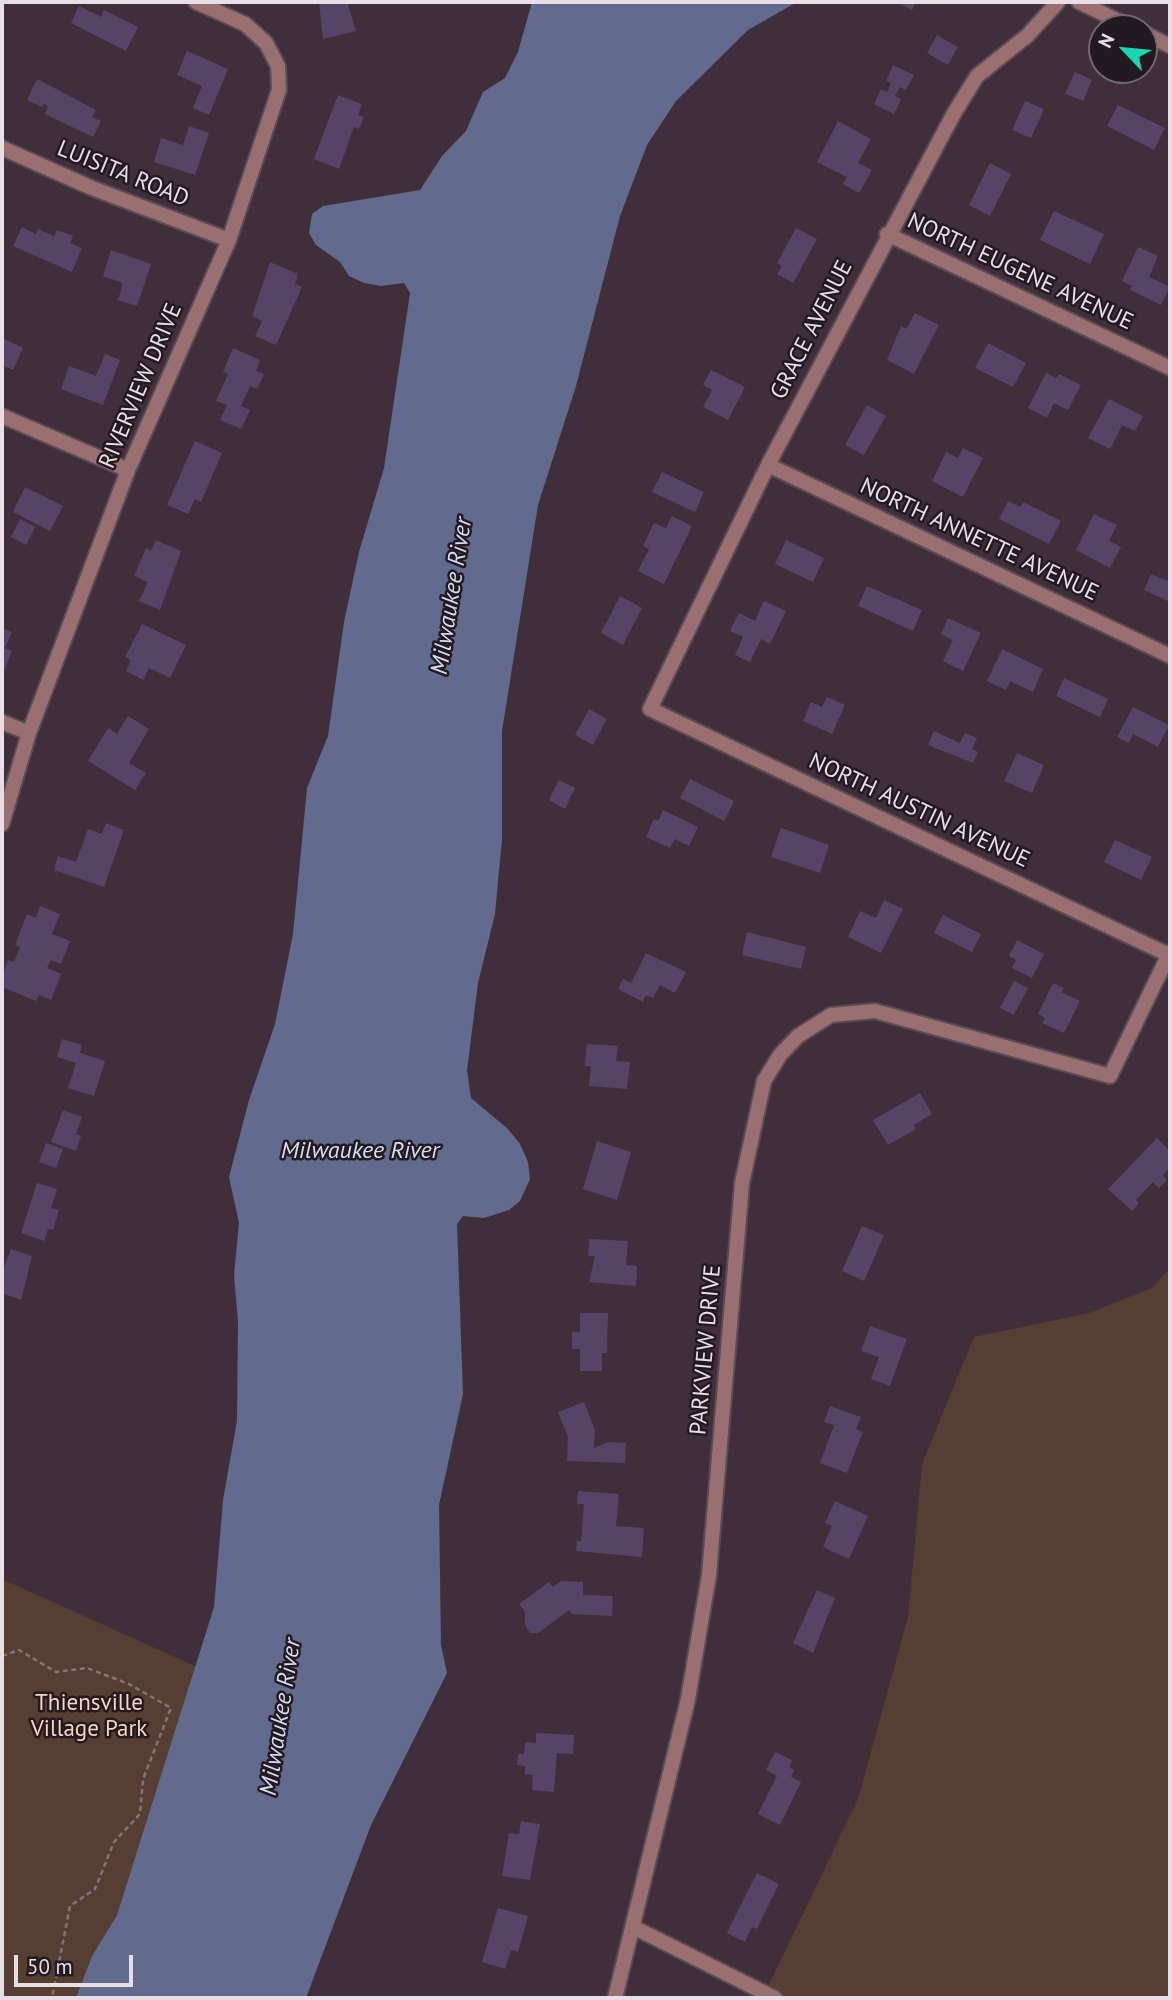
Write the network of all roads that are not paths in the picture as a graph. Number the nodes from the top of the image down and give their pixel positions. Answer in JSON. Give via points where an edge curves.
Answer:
{"nodes":[{"id":1,"x":196,"y":2,"type":"edge"},
{"id":2,"x":1058,"y":2,"type":"edge"},
{"id":3,"x":1079,"y":2,"type":"edge"},
{"id":4,"x":1104,"y":14,"type":"edge"},
{"id":5,"x":2,"y":148,"type":"edge"},
{"id":6,"x":887,"y":234,"type":"junction"},
{"id":7,"x":229,"y":240,"type":"junction"},
{"id":8,"x":1170,"y":369,"type":"edge"},
{"id":9,"x":2,"y":416,"type":"edge"},
{"id":10,"x":768,"y":465,"type":"junction"},
{"id":11,"x":128,"y":470,"type":"junction"},
{"id":12,"x":1170,"y":656,"type":"edge"},
{"id":13,"x":650,"y":709,"type":"joint"},
{"id":14,"x":2,"y":722,"type":"edge"},
{"id":15,"x":29,"y":733,"type":"junction"},
{"id":16,"x":2,"y":824,"type":"edge"},
{"id":17,"x":1170,"y":954,"type":"edge"},
{"id":18,"x":633,"y":1927,"type":"junction"},
{"id":19,"x":615,"y":1998,"type":"edge"},
{"id":20,"x":775,"y":1998,"type":"edge"}],
"edges":[{"from":1,"to":7,"type":"street","name":"RIVERVIEW DRIVE","via":[[245,24],[265,43],[278,66],[279,90],[272,115]]},
{"from":2,"to":6,"type":"street","name":"GRACE AVENUE","via":[[1028,35],[977,76]]},
{"from":3,"to":4,"type":"street"},
{"from":5,"to":7,"type":"street","name":"LUISITA ROAD"},
{"from":6,"to":8,"type":"street","name":"NORTH EUGENE AVENUE"},
{"from":6,"to":10,"type":"street","name":"GRACE AVENUE"},
{"from":7,"to":11,"type":"street","name":"RIVERVIEW DRIVE"},
{"from":9,"to":11,"type":"street"},
{"from":10,"to":12,"type":"street","name":"NORTH ANNETTE AVENUE"},
{"from":10,"to":13,"type":"street","name":"GRACE AVENUE"},
{"from":11,"to":15,"type":"street","name":"RIVERVIEW DRIVE"},
{"from":13,"to":17,"type":"street","name":"NORTH AUSTIN AVENUE"},
{"from":14,"to":15,"type":"street"},
{"from":15,"to":16,"type":"street","name":"RIVERVIEW DRIVE"},
{"from":17,"to":18,"type":"street","name":"PARKVIEW DRIVE","via":[[1110,1076],[875,1011],[831,1015],[798,1037],[764,1081],[742,1184],[709,1575],[688,1699]]},
{"from":18,"to":19,"type":"street","name":"PARKVIEW DRIVE"},
{"from":18,"to":20,"type":"street"}]}
